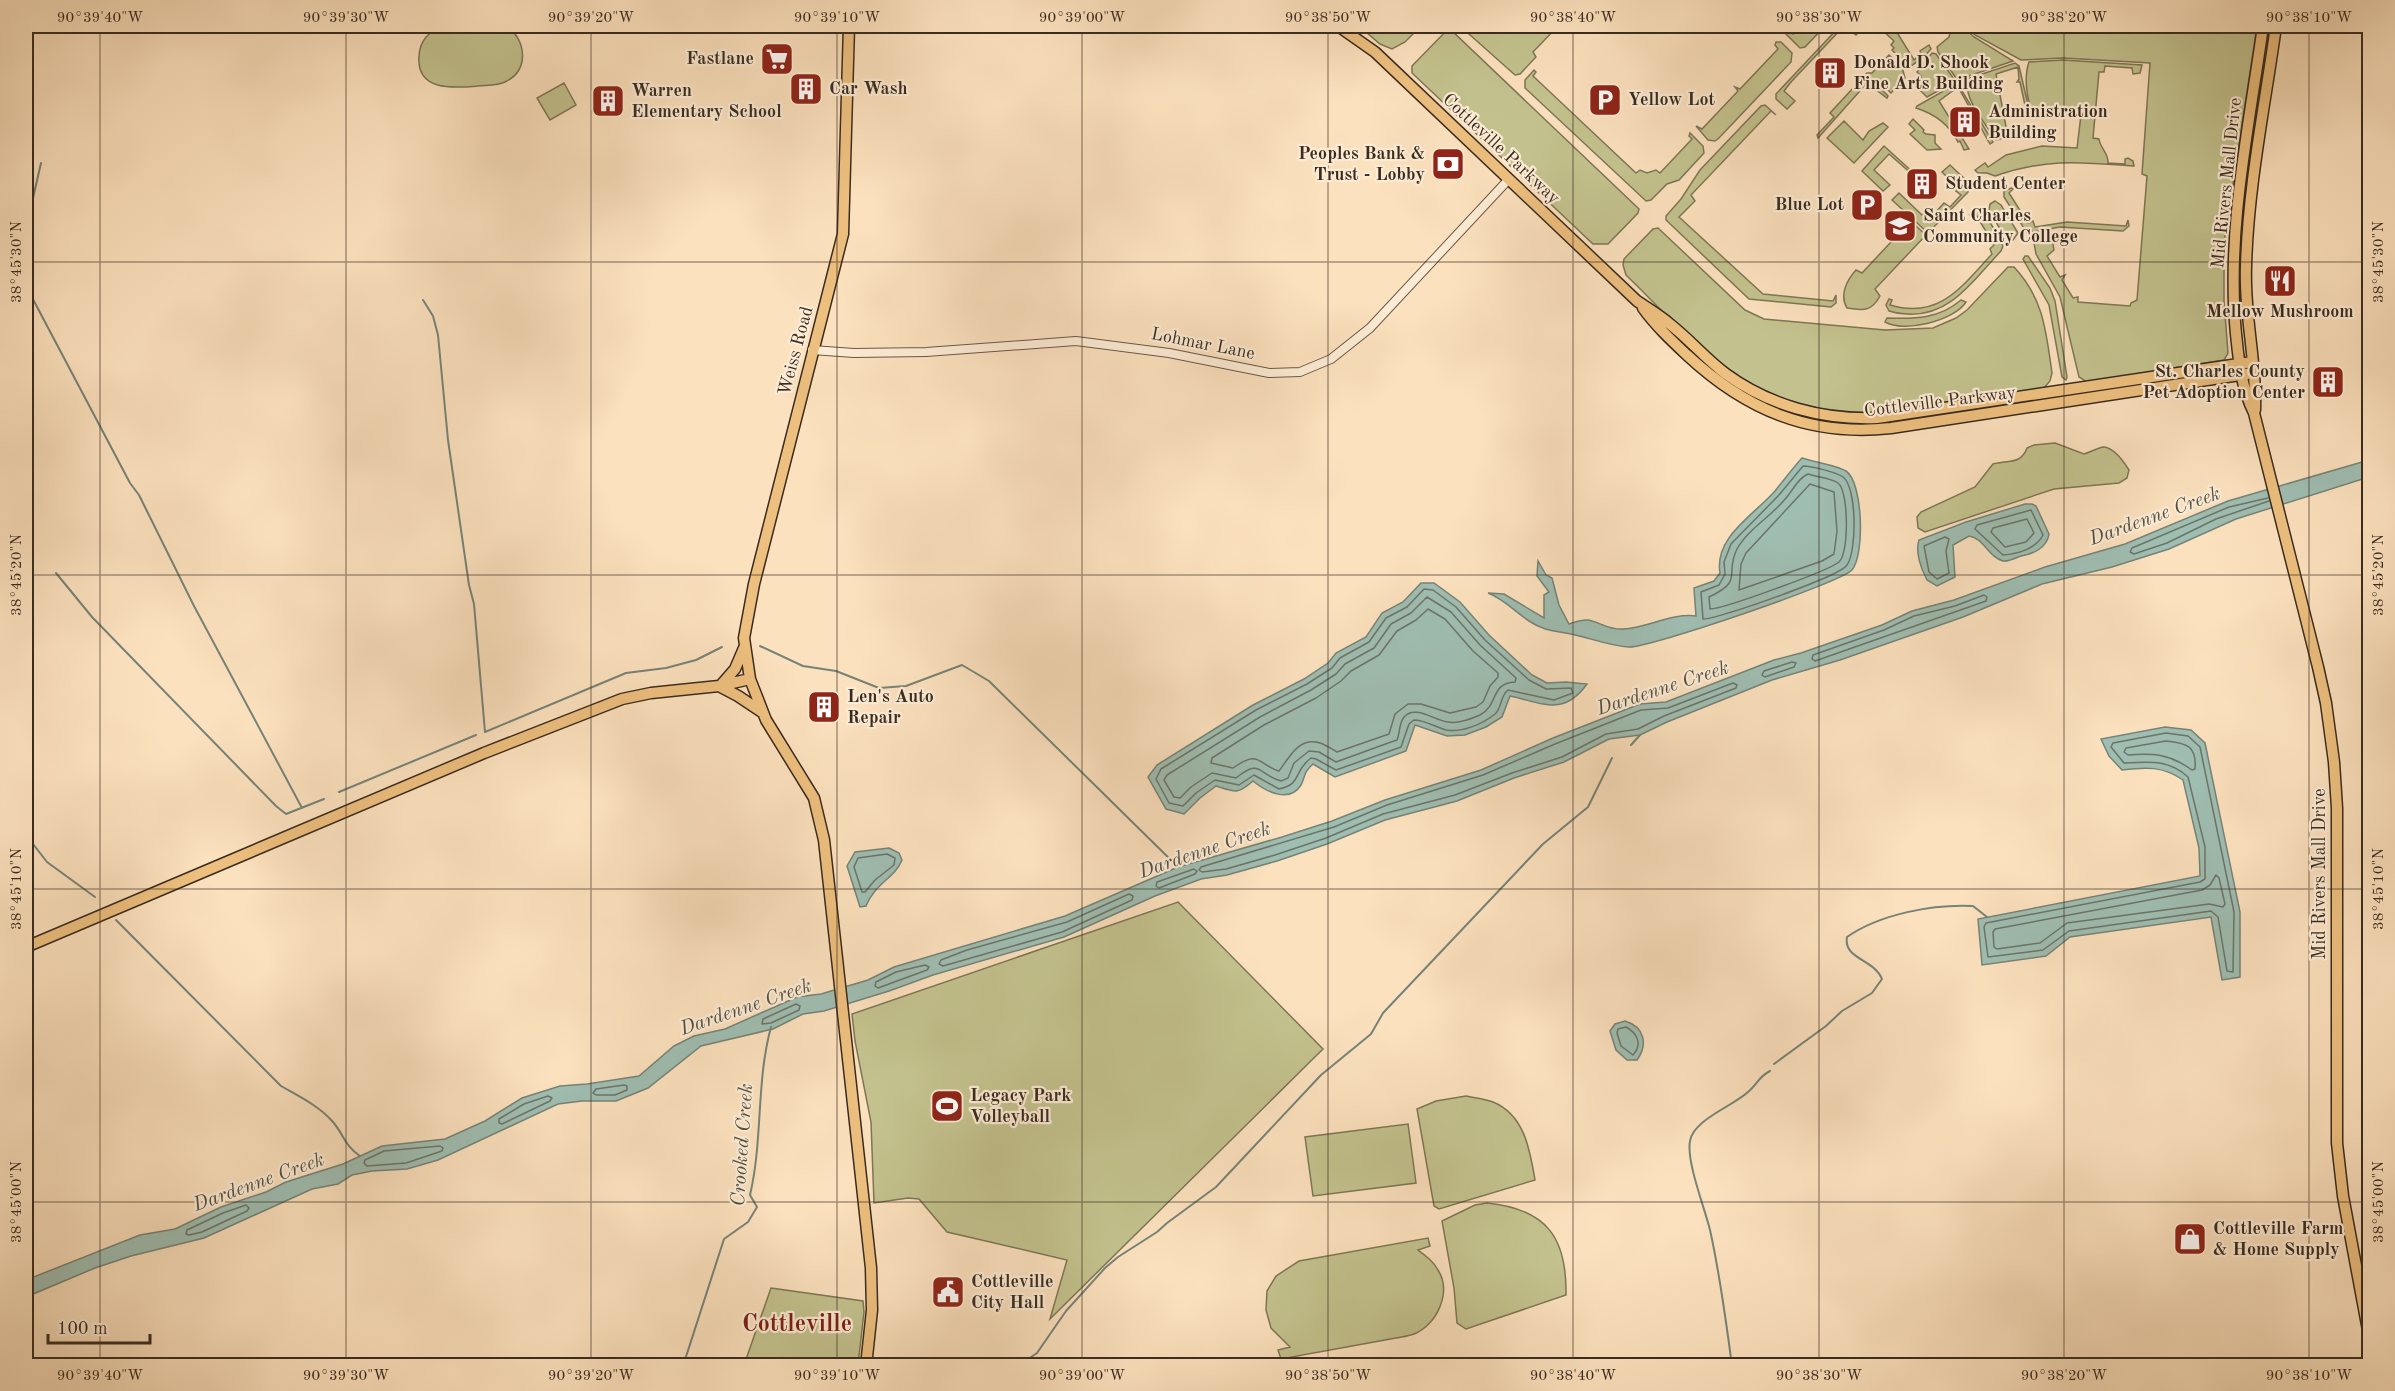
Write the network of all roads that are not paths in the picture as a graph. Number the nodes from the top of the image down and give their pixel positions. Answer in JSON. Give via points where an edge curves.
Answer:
{"nodes":[{"id":1,"x":849,"y":26,"type":"edge"},
{"id":2,"x":1338,"y":26,"type":"edge"},
{"id":3,"x":2263,"y":26,"type":"edge"},
{"id":4,"x":2276,"y":26,"type":"edge"},
{"id":5,"x":1509,"y":179,"type":"junction"},
{"id":6,"x":812,"y":351,"type":"junction"},
{"id":7,"x":2252,"y":368,"type":"junction"},
{"id":8,"x":2240,"y":370,"type":"junction"},
{"id":9,"x":2254,"y":413,"type":"junction"},
{"id":10,"x":744,"y":648,"type":"junction"},
{"id":11,"x":750,"y":679,"type":"junction"},
{"id":12,"x":719,"y":686,"type":"junction"},
{"id":13,"x":762,"y":712,"type":"junction"},
{"id":14,"x":26,"y":946,"type":"edge"},
{"id":15,"x":2370,"y":1341,"type":"edge"},
{"id":16,"x":866,"y":1365,"type":"edge"}],
"edges":[{"from":1,"to":6,"type":"main road","name":"Weiss Road","via":[[843,234]]},
{"from":2,"to":5,"type":"main road","name":"Cottleville Parkway","via":[[1375,52]]},
{"from":3,"to":8,"type":"main road","name":"Mid Rivers Mall Drive","via":[[2235,235],[2234,300]]},
{"from":4,"to":7,"type":"main road","name":"Mid Rivers Mall Drive","via":[[2247,230],[2246,305]]},
{"from":5,"to":6,"type":"street","name":"Lohmar Lane","via":[[1370,328],[1331,359],[1300,372],[1269,373],[1169,353],[1076,341],[926,352]]},
{"from":5,"to":8,"type":"main road","name":"Cottleville Parkway","via":[[1701,368],[1729,390],[1783,417],[1831,428],[1897,427]]},
{"from":6,"to":10,"type":"main road","name":"Weiss Road","via":[[747,615]]},
{"from":7,"to":8,"type":"main road","name":"Cottleville Parkway"},
{"from":7,"to":9,"type":"main road","name":"Mid Rivers Mall Drive"},
{"from":8,"to":9,"type":"main road","name":"Mid Rivers Mall Drive","via":[[2244,393]]},
{"from":9,"to":15,"type":"main road","name":"Mid Rivers Mall Drive","via":[[2326,703],[2334,762],[2337,1143]]},
{"from":10,"to":11,"type":"main road","name":"Weiss Road"},
{"from":10,"to":12,"type":"main road","via":[[730,677]]},
{"from":11,"to":12,"type":"main road"},
{"from":11,"to":13,"type":"main road","name":"Weiss Road"},
{"from":12,"to":13,"type":"main road"},
{"from":12,"to":14,"type":"main road","via":[[622,699]]},
{"from":13,"to":16,"type":"main road","via":[[814,798],[824,840],[872,1290]]}]}
